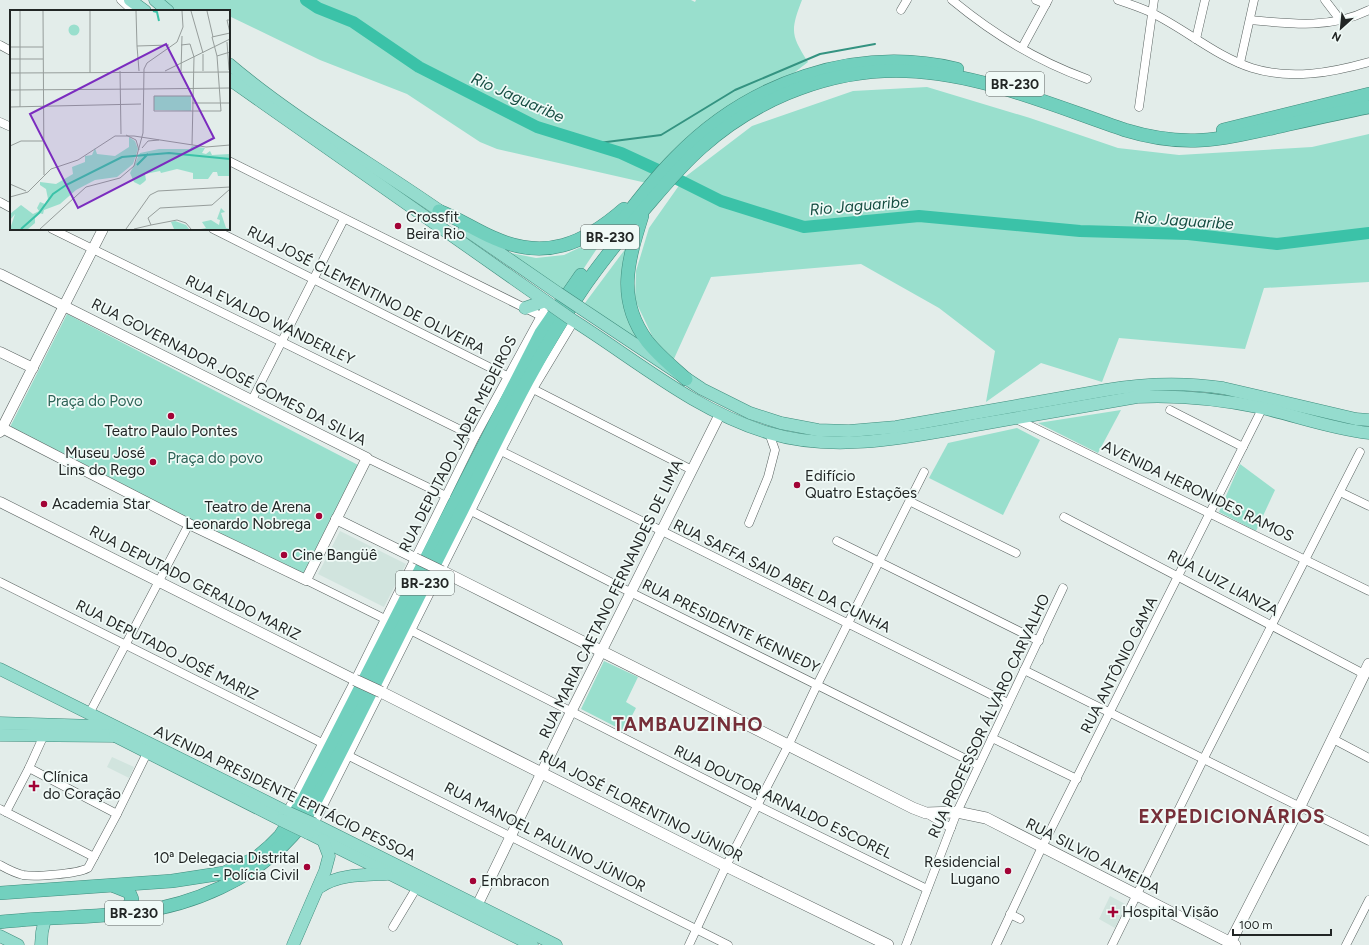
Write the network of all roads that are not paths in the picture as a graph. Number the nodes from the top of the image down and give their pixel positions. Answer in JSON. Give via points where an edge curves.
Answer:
{"nodes":[{"id":1,"x":121,"y":0,"type":"edge"},
{"id":2,"x":130,"y":0,"type":"edge"},
{"id":3,"x":155,"y":0,"type":"edge"},
{"id":4,"x":907,"y":0,"type":"edge"},
{"id":5,"x":952,"y":0,"type":"edge"},
{"id":6,"x":1036,"y":0,"type":"edge"},
{"id":7,"x":1118,"y":0,"type":"edge"},
{"id":8,"x":1154,"y":0,"type":"edge"},
{"id":9,"x":1205,"y":0,"type":"edge"},
{"id":10,"x":1254,"y":0,"type":"edge"},
{"id":11,"x":1325,"y":0,"type":"edge"},
{"id":12,"x":1047,"y":2,"type":"edge"},
{"id":13,"x":131,"y":10,"type":"edge"},
{"id":14,"x":144,"y":10,"type":"edge"},
{"id":15,"x":167,"y":10,"type":"edge"},
{"id":16,"x":901,"y":10,"type":"dead end"},
{"id":17,"x":1369,"y":10,"type":"edge"},
{"id":18,"x":1152,"y":13,"type":"junction"},
{"id":19,"x":1250,"y":20,"type":"junction"},
{"id":20,"x":1342,"y":22,"type":"junction"},
{"id":21,"x":1196,"y":39,"type":"junction"},
{"id":22,"x":0,"y":46,"type":"edge"},
{"id":23,"x":1022,"y":48,"type":"junction"},
{"id":24,"x":10,"y":51,"type":"edge"},
{"id":25,"x":1369,"y":62,"type":"edge"},
{"id":26,"x":1240,"y":63,"type":"junction"},
{"id":27,"x":230,"y":65,"type":"edge"},
{"id":28,"x":1087,"y":79,"type":"dead end"},
{"id":29,"x":230,"y":80,"type":"edge"},
{"id":30,"x":230,"y":87,"type":"edge"},
{"id":31,"x":1369,"y":94,"type":"edge"},
{"id":32,"x":1139,"y":107,"type":"dead end"},
{"id":33,"x":1369,"y":107,"type":"edge"},
{"id":34,"x":0,"y":122,"type":"edge"},
{"id":35,"x":10,"y":127,"type":"edge"},
{"id":36,"x":340,"y":152,"type":"junction"},
{"id":37,"x":681,"y":159,"type":"junction"},
{"id":38,"x":230,"y":162,"type":"edge"},
{"id":39,"x":657,"y":185,"type":"junction"},
{"id":40,"x":643,"y":192,"type":"junction"},
{"id":41,"x":0,"y":202,"type":"edge"},
{"id":42,"x":10,"y":207,"type":"edge"},
{"id":43,"x":439,"y":210,"type":"junction"},
{"id":44,"x":643,"y":210,"type":"junction"},
{"id":45,"x":344,"y":219,"type":"junction"},
{"id":46,"x":54,"y":230,"type":"edge"},
{"id":47,"x":102,"y":230,"type":"edge"},
{"id":48,"x":215,"y":230,"type":"edge"},
{"id":49,"x":92,"y":250,"type":"junction"},
{"id":50,"x":0,"y":274,"type":"edge"},
{"id":51,"x":314,"y":280,"type":"junction"},
{"id":52,"x":545,"y":303,"type":"junction"},
{"id":53,"x":65,"y":306,"type":"junction"},
{"id":54,"x":525,"y":308,"type":"junction"},
{"id":55,"x":541,"y":316,"type":"junction"},
{"id":56,"x":572,"y":320,"type":"junction"},
{"id":57,"x":284,"y":341,"type":"junction"},
{"id":58,"x":0,"y":352,"type":"edge"},
{"id":59,"x":32,"y":368,"type":"junction"},
{"id":60,"x":507,"y":376,"type":"junction"},
{"id":61,"x":686,"y":379,"type":"junction"},
{"id":62,"x":533,"y":389,"type":"junction"},
{"id":63,"x":252,"y":400,"type":"junction"},
{"id":64,"x":1265,"y":403,"type":"junction"},
{"id":65,"x":1170,"y":410,"type":"dead end"},
{"id":66,"x":720,"y":414,"type":"junction"},
{"id":67,"x":1014,"y":418,"type":"junction"},
{"id":68,"x":1369,"y":420,"type":"edge"},
{"id":69,"x":1,"y":429,"type":"edge"},
{"id":70,"x":769,"y":433,"type":"junction"},
{"id":71,"x":1369,"y":433,"type":"edge"},
{"id":72,"x":475,"y":437,"type":"junction"},
{"id":73,"x":789,"y":438,"type":"junction"},
{"id":74,"x":1243,"y":447,"type":"junction"},
{"id":75,"x":775,"y":450,"type":"junction"},
{"id":76,"x":501,"y":451,"type":"junction"},
{"id":77,"x":1360,"y":452,"type":"dead end"},
{"id":78,"x":367,"y":458,"type":"junction"},
{"id":79,"x":692,"y":470,"type":"junction"},
{"id":80,"x":924,"y":472,"type":"dead end"},
{"id":81,"x":1340,"y":492,"type":"junction"},
{"id":82,"x":446,"y":496,"type":"junction"},
{"id":83,"x":0,"y":502,"type":"edge"},
{"id":84,"x":910,"y":502,"type":"junction"},
{"id":85,"x":1369,"y":506,"type":"edge"},
{"id":86,"x":472,"y":511,"type":"junction"},
{"id":87,"x":1211,"y":513,"type":"junction"},
{"id":88,"x":1064,"y":517,"type":"dead end"},
{"id":89,"x":336,"y":518,"type":"junction"},
{"id":90,"x":749,"y":523,"type":"dead end"},
{"id":91,"x":189,"y":524,"type":"junction"},
{"id":92,"x":661,"y":532,"type":"junction"},
{"id":93,"x":836,"y":541,"type":"dead end"},
{"id":94,"x":1016,"y":553,"type":"dead end"},
{"id":95,"x":416,"y":558,"type":"junction"},
{"id":96,"x":1306,"y":559,"type":"junction"},
{"id":97,"x":878,"y":563,"type":"junction"},
{"id":98,"x":442,"y":571,"type":"junction"},
{"id":99,"x":1179,"y":577,"type":"junction"},
{"id":100,"x":306,"y":580,"type":"junction"},
{"id":101,"x":158,"y":581,"type":"junction"},
{"id":102,"x":0,"y":582,"type":"edge"},
{"id":103,"x":1063,"y":588,"type":"dead end"},
{"id":104,"x":1369,"y":591,"type":"edge"},
{"id":105,"x":630,"y":592,"type":"junction"},
{"id":106,"x":385,"y":618,"type":"junction"},
{"id":107,"x":848,"y":624,"type":"junction"},
{"id":108,"x":1272,"y":625,"type":"junction"},
{"id":109,"x":412,"y":631,"type":"junction"},
{"id":110,"x":1039,"y":641,"type":"junction"},
{"id":111,"x":124,"y":644,"type":"junction"},
{"id":112,"x":601,"y":652,"type":"junction"},
{"id":113,"x":0,"y":669,"type":"edge"},
{"id":114,"x":1024,"y":670,"type":"junction"},
{"id":115,"x":1367,"y":671,"type":"edge"},
{"id":116,"x":0,"y":678,"type":"edge"},
{"id":117,"x":355,"y":680,"type":"junction"},
{"id":118,"x":817,"y":685,"type":"junction"},
{"id":119,"x":381,"y":692,"type":"junction"},
{"id":120,"x":1008,"y":703,"type":"junction"},
{"id":121,"x":571,"y":712,"type":"junction"},
{"id":122,"x":1111,"y":712,"type":"junction"},
{"id":123,"x":88,"y":714,"type":"junction"},
{"id":124,"x":0,"y":723,"type":"edge"},
{"id":125,"x":109,"y":724,"type":"junction"},
{"id":126,"x":95,"y":726,"type":"junction"},
{"id":127,"x":0,"y":735,"type":"edge"},
{"id":128,"x":44,"y":735,"type":"junction"},
{"id":129,"x":115,"y":736,"type":"junction"},
{"id":130,"x":992,"y":738,"type":"junction"},
{"id":131,"x":1333,"y":739,"type":"junction"},
{"id":132,"x":322,"y":743,"type":"junction"},
{"id":133,"x":788,"y":746,"type":"junction"},
{"id":134,"x":148,"y":753,"type":"junction"},
{"id":135,"x":348,"y":756,"type":"junction"},
{"id":136,"x":1204,"y":758,"type":"junction"},
{"id":137,"x":1369,"y":758,"type":"edge"},
{"id":138,"x":978,"y":765,"type":"junction"},
{"id":139,"x":29,"y":768,"type":"junction"},
{"id":140,"x":542,"y":773,"type":"junction"},
{"id":141,"x":1077,"y":779,"type":"junction"},
{"id":142,"x":756,"y":805,"type":"junction"},
{"id":143,"x":1299,"y":808,"type":"junction"},
{"id":144,"x":3,"y":810,"type":"edge"},
{"id":145,"x":957,"y":812,"type":"junction"},
{"id":146,"x":926,"y":813,"type":"junction"},
{"id":147,"x":117,"y":814,"type":"junction"},
{"id":148,"x":286,"y":815,"type":"junction"},
{"id":149,"x":951,"y":828,"type":"junction"},
{"id":150,"x":311,"y":829,"type":"junction"},
{"id":151,"x":511,"y":836,"type":"junction"},
{"id":152,"x":324,"y":840,"type":"junction"},
{"id":153,"x":1369,"y":841,"type":"edge"},
{"id":154,"x":1042,"y":847,"type":"junction"},
{"id":155,"x":94,"y":857,"type":"junction"},
{"id":156,"x":0,"y":865,"type":"edge"},
{"id":157,"x":726,"y":866,"type":"junction"},
{"id":158,"x":389,"y":874,"type":"junction"},
{"id":159,"x":105,"y":885,"type":"junction"},
{"id":160,"x":320,"y":887,"type":"junction"},
{"id":161,"x":417,"y":888,"type":"junction"},
{"id":162,"x":927,"y":889,"type":"junction"},
{"id":163,"x":0,"y":894,"type":"edge"},
{"id":164,"x":1136,"y":896,"type":"junction"},
{"id":165,"x":1369,"y":900,"type":"edge"},
{"id":166,"x":475,"y":911,"type":"junction"},
{"id":167,"x":1010,"y":914,"type":"junction"},
{"id":168,"x":101,"y":915,"type":"junction"},
{"id":169,"x":45,"y":919,"type":"junction"},
{"id":170,"x":1020,"y":919,"type":"dead end"},
{"id":171,"x":0,"y":922,"type":"edge"},
{"id":172,"x":392,"y":927,"type":"dead end"},
{"id":173,"x":696,"y":929,"type":"junction"},
{"id":174,"x":0,"y":936,"type":"edge"},
{"id":175,"x":530,"y":944,"type":"edge"},
{"id":176,"x":1231,"y":944,"type":"edge"},
{"id":177,"x":18,"y":945,"type":"edge"},
{"id":178,"x":41,"y":945,"type":"edge"},
{"id":179,"x":293,"y":945,"type":"edge"},
{"id":180,"x":556,"y":945,"type":"edge"},
{"id":181,"x":689,"y":945,"type":"edge"},
{"id":182,"x":728,"y":945,"type":"edge"},
{"id":183,"x":888,"y":945,"type":"edge"},
{"id":184,"x":906,"y":945,"type":"edge"},
{"id":185,"x":996,"y":945,"type":"edge"},
{"id":186,"x":1112,"y":945,"type":"edge"},
{"id":187,"x":1346,"y":945,"type":"edge"}],
"edges":[{"from":1,"to":13,"type":"street"},
{"from":2,"to":14,"type":"main road"},
{"from":3,"to":15,"type":"main road"},
{"from":4,"to":16,"type":"street"},
{"from":5,"to":23,"type":"street","via":[[983,25]]},
{"from":6,"to":12,"type":"street"},
{"from":7,"to":18,"type":"street"},
{"from":8,"to":18,"type":"street"},
{"from":9,"to":21,"type":"street"},
{"from":10,"to":19,"type":"street"},
{"from":11,"to":20,"type":"street"},
{"from":12,"to":23,"type":"street"},
{"from":17,"to":20,"type":"street"},
{"from":18,"to":21,"type":"street"},
{"from":18,"to":32,"type":"street"},
{"from":19,"to":20,"type":"street","via":[[1294,24]]},
{"from":19,"to":26,"type":"street"},
{"from":21,"to":26,"type":"street"},
{"from":22,"to":24,"type":"street"},
{"from":23,"to":28,"type":"street","via":[[1058,69]]},
{"from":25,"to":26,"type":"street","via":[[1328,72],[1291,75],[1263,71]]},
{"from":27,"to":36,"type":"main road"},
{"from":29,"to":36,"type":"main road"},
{"from":30,"to":52,"type":"street"},
{"from":31,"to":37,"type":"highway","number":"BR-230","via":[[1229,129],[1199,133],[1166,132],[1126,123],[995,78],[934,64],[908,61],[878,62],[821,72],[784,83],[730,113],[709,128]]},
{"from":33,"to":37,"type":"highway","number":"BR-230","via":[[1215,140],[1168,140],[1125,130],[997,87],[951,76],[883,71],[828,80],[780,97],[735,121]]},
{"from":34,"to":35,"type":"street"},
{"from":36,"to":43,"type":"main road"},
{"from":36,"to":52,"type":"main road"},
{"from":37,"to":39,"type":"highway","number":"BR-230"},
{"from":38,"to":45,"type":"street"},
{"from":39,"to":40,"type":"highway","number":"BR-230"},
{"from":39,"to":44,"type":"highway","number":"BR-230"},
{"from":40,"to":43,"type":"highway","via":[[599,230],[570,244],[544,249],[509,244]]},
{"from":40,"to":159,"type":"highway","number":"BR-230","via":[[568,292],[541,333],[304,799],[280,836],[256,858],[224,873],[172,881]]},
{"from":41,"to":42,"type":"street"},
{"from":43,"to":61,"type":"main road","bridge":true,"via":[[558,294]]},
{"from":44,"to":61,"type":"highway","via":[[628,268],[628,304],[647,341]]},
{"from":44,"to":168,"type":"highway","number":"BR-230","via":[[581,291],[531,375],[331,772],[299,828],[259,866],[208,893],[158,909]]},
{"from":45,"to":51,"type":"street"},
{"from":45,"to":54,"type":"street"},
{"from":46,"to":49,"type":"street","name":"RUA EVALDO WANDERLEY"},
{"from":47,"to":49,"type":"street"},
{"from":48,"to":51,"type":"street","name":"RUA JOSÉ CLEMENTINO DE OLIVEIRA"},
{"from":49,"to":53,"type":"street"},
{"from":49,"to":57,"type":"street","name":"RUA EVALDO WANDERLEY"},
{"from":50,"to":53,"type":"street","name":"RUA GOVERNADOR JOSÉ GOMES DA SILVA"},
{"from":51,"to":57,"type":"street"},
{"from":51,"to":60,"type":"street","name":"RUA JOSÉ CLEMENTINO DE OLIVEIRA"},
{"from":52,"to":54,"type":"main road"},
{"from":52,"to":55,"type":"street","name":"RUA DEPUTADO JADER MEDEIROS"},
{"from":52,"to":56,"type":"main road","bridge":true},
{"from":53,"to":59,"type":"street"},
{"from":53,"to":63,"type":"street","name":"RUA GOVERNADOR JOSÉ GOMES DA SILVA"},
{"from":54,"to":55,"type":"street"},
{"from":55,"to":60,"type":"street","name":"RUA DEPUTADO JADER MEDEIROS"},
{"from":56,"to":62,"type":"street"},
{"from":56,"to":66,"type":"main road"},
{"from":57,"to":63,"type":"street"},
{"from":57,"to":72,"type":"street","name":"RUA EVALDO WANDERLEY"},
{"from":58,"to":59,"type":"street"},
{"from":59,"to":69,"type":"street"},
{"from":60,"to":72,"type":"street","name":"RUA DEPUTADO JADER MEDEIROS"},
{"from":61,"to":64,"type":"main road","via":[[735,406],[763,417],[818,430],[849,431],[896,427],[1141,384],[1202,385]]},
{"from":62,"to":76,"type":"street"},
{"from":62,"to":79,"type":"street"},
{"from":63,"to":78,"type":"street","name":"RUA GOVERNADOR JOSÉ GOMES DA SILVA"},
{"from":64,"to":67,"type":"main road","via":[[1194,396],[1145,396]]},
{"from":64,"to":68,"type":"main road"},
{"from":64,"to":71,"type":"main road","via":[[1316,423]]},
{"from":64,"to":74,"type":"street","name":"RUA ANTÔNIO GAMA"},
{"from":65,"to":74,"type":"street"},
{"from":66,"to":70,"type":"main road"},
{"from":66,"to":79,"type":"street","name":"RUA MARIA CAETANO FERNANDES DE LIMA"},
{"from":67,"to":73,"type":"main road","via":[[901,439],[871,442]]},
{"from":67,"to":87,"type":"street","name":"AVENIDA HERONIDES RAMOS"},
{"from":69,"to":91,"type":"street"},
{"from":70,"to":73,"type":"main road"},
{"from":70,"to":75,"type":"street"},
{"from":72,"to":82,"type":"street","name":"RUA DEPUTADO JADER MEDEIROS"},
{"from":73,"to":75,"type":"street"},
{"from":74,"to":87,"type":"street","name":"RUA ANTÔNIO GAMA"},
{"from":75,"to":90,"type":"street","via":[[768,477]]},
{"from":76,"to":86,"type":"street"},
{"from":76,"to":92,"type":"street","name":"RUA SAFFA SAID ABEL DA CUNHA"},
{"from":77,"to":81,"type":"street"},
{"from":78,"to":82,"type":"street","name":"RUA GOVERNADOR JOSÉ GOMES DA SILVA"},
{"from":78,"to":89,"type":"street"},
{"from":79,"to":92,"type":"street","name":"RUA MARIA CAETANO FERNANDES DE LIMA"},
{"from":80,"to":84,"type":"street"},
{"from":81,"to":85,"type":"street"},
{"from":81,"to":96,"type":"street"},
{"from":82,"to":95,"type":"street","name":"RUA DEPUTADO JADER MEDEIROS"},
{"from":83,"to":101,"type":"street","name":"RUA DEPUTADO GERALDO MARIZ"},
{"from":84,"to":94,"type":"street"},
{"from":84,"to":97,"type":"street"},
{"from":86,"to":98,"type":"street"},
{"from":86,"to":105,"type":"street","name":"RUA PRESIDENTE KENNEDY"},
{"from":87,"to":96,"type":"street","name":"AVENIDA HERONIDES RAMOS"},
{"from":87,"to":99,"type":"street","name":"RUA ANTÔNIO GAMA"},
{"from":88,"to":99,"type":"street","name":"RUA LUIZ LIANZA"},
{"from":89,"to":95,"type":"street"},
{"from":89,"to":100,"type":"street"},
{"from":91,"to":100,"type":"street"},
{"from":91,"to":101,"type":"street"},
{"from":92,"to":105,"type":"street","name":"RUA MARIA CAETANO FERNANDES DE LIMA"},
{"from":92,"to":107,"type":"street","name":"RUA SAFFA SAID ABEL DA CUNHA"},
{"from":93,"to":97,"type":"street"},
{"from":95,"to":98,"type":"street","bridge":true},
{"from":95,"to":106,"type":"street","name":"RUA DEPUTADO JADER MEDEIROS"},
{"from":96,"to":104,"type":"street","name":"AVENIDA HERONIDES RAMOS"},
{"from":96,"to":108,"type":"street"},
{"from":97,"to":107,"type":"street"},
{"from":97,"to":110,"type":"street"},
{"from":98,"to":109,"type":"street"},
{"from":98,"to":112,"type":"main road"},
{"from":99,"to":108,"type":"street","name":"RUA LUIZ LIANZA"},
{"from":99,"to":122,"type":"street","name":"RUA ANTÔNIO GAMA"},
{"from":100,"to":106,"type":"street"},
{"from":101,"to":111,"type":"street"},
{"from":101,"to":117,"type":"street","name":"RUA DEPUTADO GERALDO MARIZ"},
{"from":102,"to":111,"type":"street","name":"RUA DEPUTADO JOSÉ MARIZ"},
{"from":103,"to":110,"type":"street","name":"RUA PROFESSOR ÁLVARO CARVALHO"},
{"from":105,"to":112,"type":"street","name":"RUA MARIA CAETANO FERNANDES DE LIMA"},
{"from":105,"to":118,"type":"street","name":"RUA PRESIDENTE KENNEDY"},
{"from":106,"to":117,"type":"street","name":"RUA DEPUTADO JADER MEDEIROS"},
{"from":107,"to":118,"type":"street"},
{"from":107,"to":120,"type":"street","name":"RUA SAFFA SAID ABEL DA CUNHA"},
{"from":108,"to":115,"type":"street","name":"RUA LUIZ LIANZA"},
{"from":108,"to":136,"type":"street"},
{"from":109,"to":119,"type":"street"},
{"from":109,"to":121,"type":"street","name":"RUA DOUTOR ARNALDO ESCOREL"},
{"from":110,"to":114,"type":"street","name":"RUA PROFESSOR ÁLVARO CARVALHO"},
{"from":111,"to":123,"type":"street"},
{"from":111,"to":132,"type":"street","name":"RUA DEPUTADO JOSÉ MARIZ"},
{"from":112,"to":121,"type":"street","name":"RUA MARIA CAETANO FERNANDES DE LIMA"},
{"from":112,"to":133,"type":"main road"},
{"from":113,"to":123,"type":"main road","name":"AVENIDA PRESIDENTE EPITÁCIO PESSOA"},
{"from":114,"to":120,"type":"street","name":"RUA PROFESSOR ÁLVARO CARVALHO"},
{"from":114,"to":122,"type":"street"},
{"from":115,"to":131,"type":"main road"},
{"from":116,"to":126,"type":"main road","name":"AVENIDA PRESIDENTE EPITÁCIO PESSOA"},
{"from":117,"to":119,"type":"main road","name":"RUA JOSÉ FLORENTINO JÚNIOR","bridge":true},
{"from":117,"to":132,"type":"street","name":"RUA DEPUTADO JADER MEDEIROS"},
{"from":118,"to":133,"type":"street"},
{"from":118,"to":138,"type":"street","name":"RUA PRESIDENTE KENNEDY"},
{"from":119,"to":135,"type":"street"},
{"from":119,"to":140,"type":"main road","name":"RUA JOSÉ FLORENTINO JÚNIOR"},
{"from":120,"to":130,"type":"street","name":"RUA PROFESSOR ÁLVARO CARVALHO"},
{"from":121,"to":140,"type":"street","name":"RUA MARIA CAETANO FERNANDES DE LIMA"},
{"from":121,"to":142,"type":"street","name":"RUA DOUTOR ARNALDO ESCOREL"},
{"from":122,"to":136,"type":"street"},
{"from":122,"to":141,"type":"street","name":"RUA ANTÔNIO GAMA"},
{"from":123,"to":125,"type":"main road","name":"AVENIDA PRESIDENTE EPITÁCIO PESSOA"},
{"from":124,"to":126,"type":"main road"},
{"from":125,"to":126,"type":"main road"},
{"from":125,"to":148,"type":"main road","name":"AVENIDA PRESIDENTE EPITÁCIO PESSOA"},
{"from":126,"to":129,"type":"main road","name":"AVENIDA PRESIDENTE EPITÁCIO PESSOA"},
{"from":127,"to":128,"type":"main road"},
{"from":128,"to":129,"type":"main road"},
{"from":128,"to":139,"type":"street"},
{"from":129,"to":134,"type":"main road","name":"AVENIDA PRESIDENTE EPITÁCIO PESSOA"},
{"from":130,"to":138,"type":"street","name":"RUA PROFESSOR ÁLVARO CARVALHO"},
{"from":130,"to":141,"type":"street"},
{"from":131,"to":137,"type":"street"},
{"from":131,"to":143,"type":"main road"},
{"from":132,"to":148,"type":"street","name":"RUA DEPUTADO JADER MEDEIROS"},
{"from":133,"to":142,"type":"street"},
{"from":133,"to":146,"type":"main road"},
{"from":134,"to":147,"type":"street"},
{"from":134,"to":148,"type":"main road","name":"AVENIDA PRESIDENTE EPITÁCIO PESSOA"},
{"from":135,"to":150,"type":"street"},
{"from":135,"to":151,"type":"street","name":"RUA MANOEL PAULINO JÚNIOR"},
{"from":136,"to":143,"type":"street"},
{"from":136,"to":164,"type":"street"},
{"from":138,"to":145,"type":"street","name":"RUA PROFESSOR ÁLVARO CARVALHO"},
{"from":139,"to":144,"type":"street"},
{"from":139,"to":147,"type":"street"},
{"from":140,"to":151,"type":"street","name":"RUA MARIA CAETANO FERNANDES DE LIMA"},
{"from":140,"to":157,"type":"main road","name":"RUA JOSÉ FLORENTINO JÚNIOR"},
{"from":141,"to":154,"type":"street","name":"RUA ANTÔNIO GAMA"},
{"from":142,"to":157,"type":"street"},
{"from":142,"to":162,"type":"street","name":"RUA DOUTOR ARNALDO ESCOREL"},
{"from":143,"to":153,"type":"street"},
{"from":143,"to":176,"type":"main road"},
{"from":144,"to":155,"type":"street"},
{"from":145,"to":146,"type":"main road","name":"RUA SILVIO ALMEIDA"},
{"from":145,"to":149,"type":"street","name":"RUA PROFESSOR ÁLVARO CARVALHO"},
{"from":145,"to":154,"type":"main road","name":"RUA SILVIO ALMEIDA","via":[[986,818]]},
{"from":146,"to":149,"type":"street"},
{"from":147,"to":155,"type":"street"},
{"from":148,"to":150,"type":"main road","name":"AVENIDA PRESIDENTE EPITÁCIO PESSOA","bridge":true},
{"from":149,"to":162,"type":"street","name":"RUA PROFESSOR ÁLVARO CARVALHO"},
{"from":150,"to":152,"type":"main road","name":"AVENIDA PRESIDENTE EPITÁCIO PESSOA"},
{"from":150,"to":166,"type":"main road","name":"AVENIDA PRESIDENTE EPITÁCIO PESSOA"},
{"from":151,"to":166,"type":"street","name":"RUA MARIA CAETANO FERNANDES DE LIMA"},
{"from":151,"to":173,"type":"street","name":"RUA MANOEL PAULINO JÚNIOR"},
{"from":152,"to":158,"type":"main road","name":"AVENIDA PRESIDENTE EPITÁCIO PESSOA"},
{"from":152,"to":160,"type":"main road","via":[[328,856]]},
{"from":154,"to":164,"type":"main road","name":"RUA SILVIO ALMEIDA"},
{"from":154,"to":167,"type":"street","name":"RUA ANTÔNIO GAMA"},
{"from":155,"to":156,"type":"street","via":[[84,870],[70,872],[27,875]]},
{"from":157,"to":173,"type":"street"},
{"from":157,"to":183,"type":"main road","name":"RUA JOSÉ FLORENTINO JÚNIOR"},
{"from":158,"to":160,"type":"main road","via":[[331,880]]},
{"from":158,"to":161,"type":"main road","name":"AVENIDA PRESIDENTE EPITÁCIO PESSOA"},
{"from":159,"to":163,"type":"highway","number":"BR-230"},
{"from":159,"to":168,"type":"highway","via":[[126,890],[132,901],[123,911]]},
{"from":160,"to":179,"type":"main road"},
{"from":161,"to":166,"type":"main road","name":"AVENIDA PRESIDENTE EPITÁCIO PESSOA"},
{"from":161,"to":172,"type":"street"},
{"from":162,"to":184,"type":"street","name":"RUA PROFESSOR ÁLVARO CARVALHO"},
{"from":164,"to":176,"type":"main road","name":"RUA SILVIO ALMEIDA"},
{"from":164,"to":186,"type":"street"},
{"from":165,"to":187,"type":"street"},
{"from":166,"to":175,"type":"main road","name":"AVENIDA PRESIDENTE EPITÁCIO PESSOA"},
{"from":166,"to":180,"type":"main road","name":"AVENIDA PRESIDENTE EPITÁCIO PESSOA"},
{"from":167,"to":170,"type":"street"},
{"from":167,"to":185,"type":"street","name":"RUA ANTÔNIO GAMA"},
{"from":168,"to":169,"type":"highway","number":"BR-230"},
{"from":169,"to":171,"type":"highway","number":"BR-230"},
{"from":169,"to":178,"type":"main road"},
{"from":173,"to":181,"type":"street"},
{"from":173,"to":182,"type":"street","name":"RUA MANOEL PAULINO JÚNIOR"},
{"from":174,"to":177,"type":"main road"}]}
